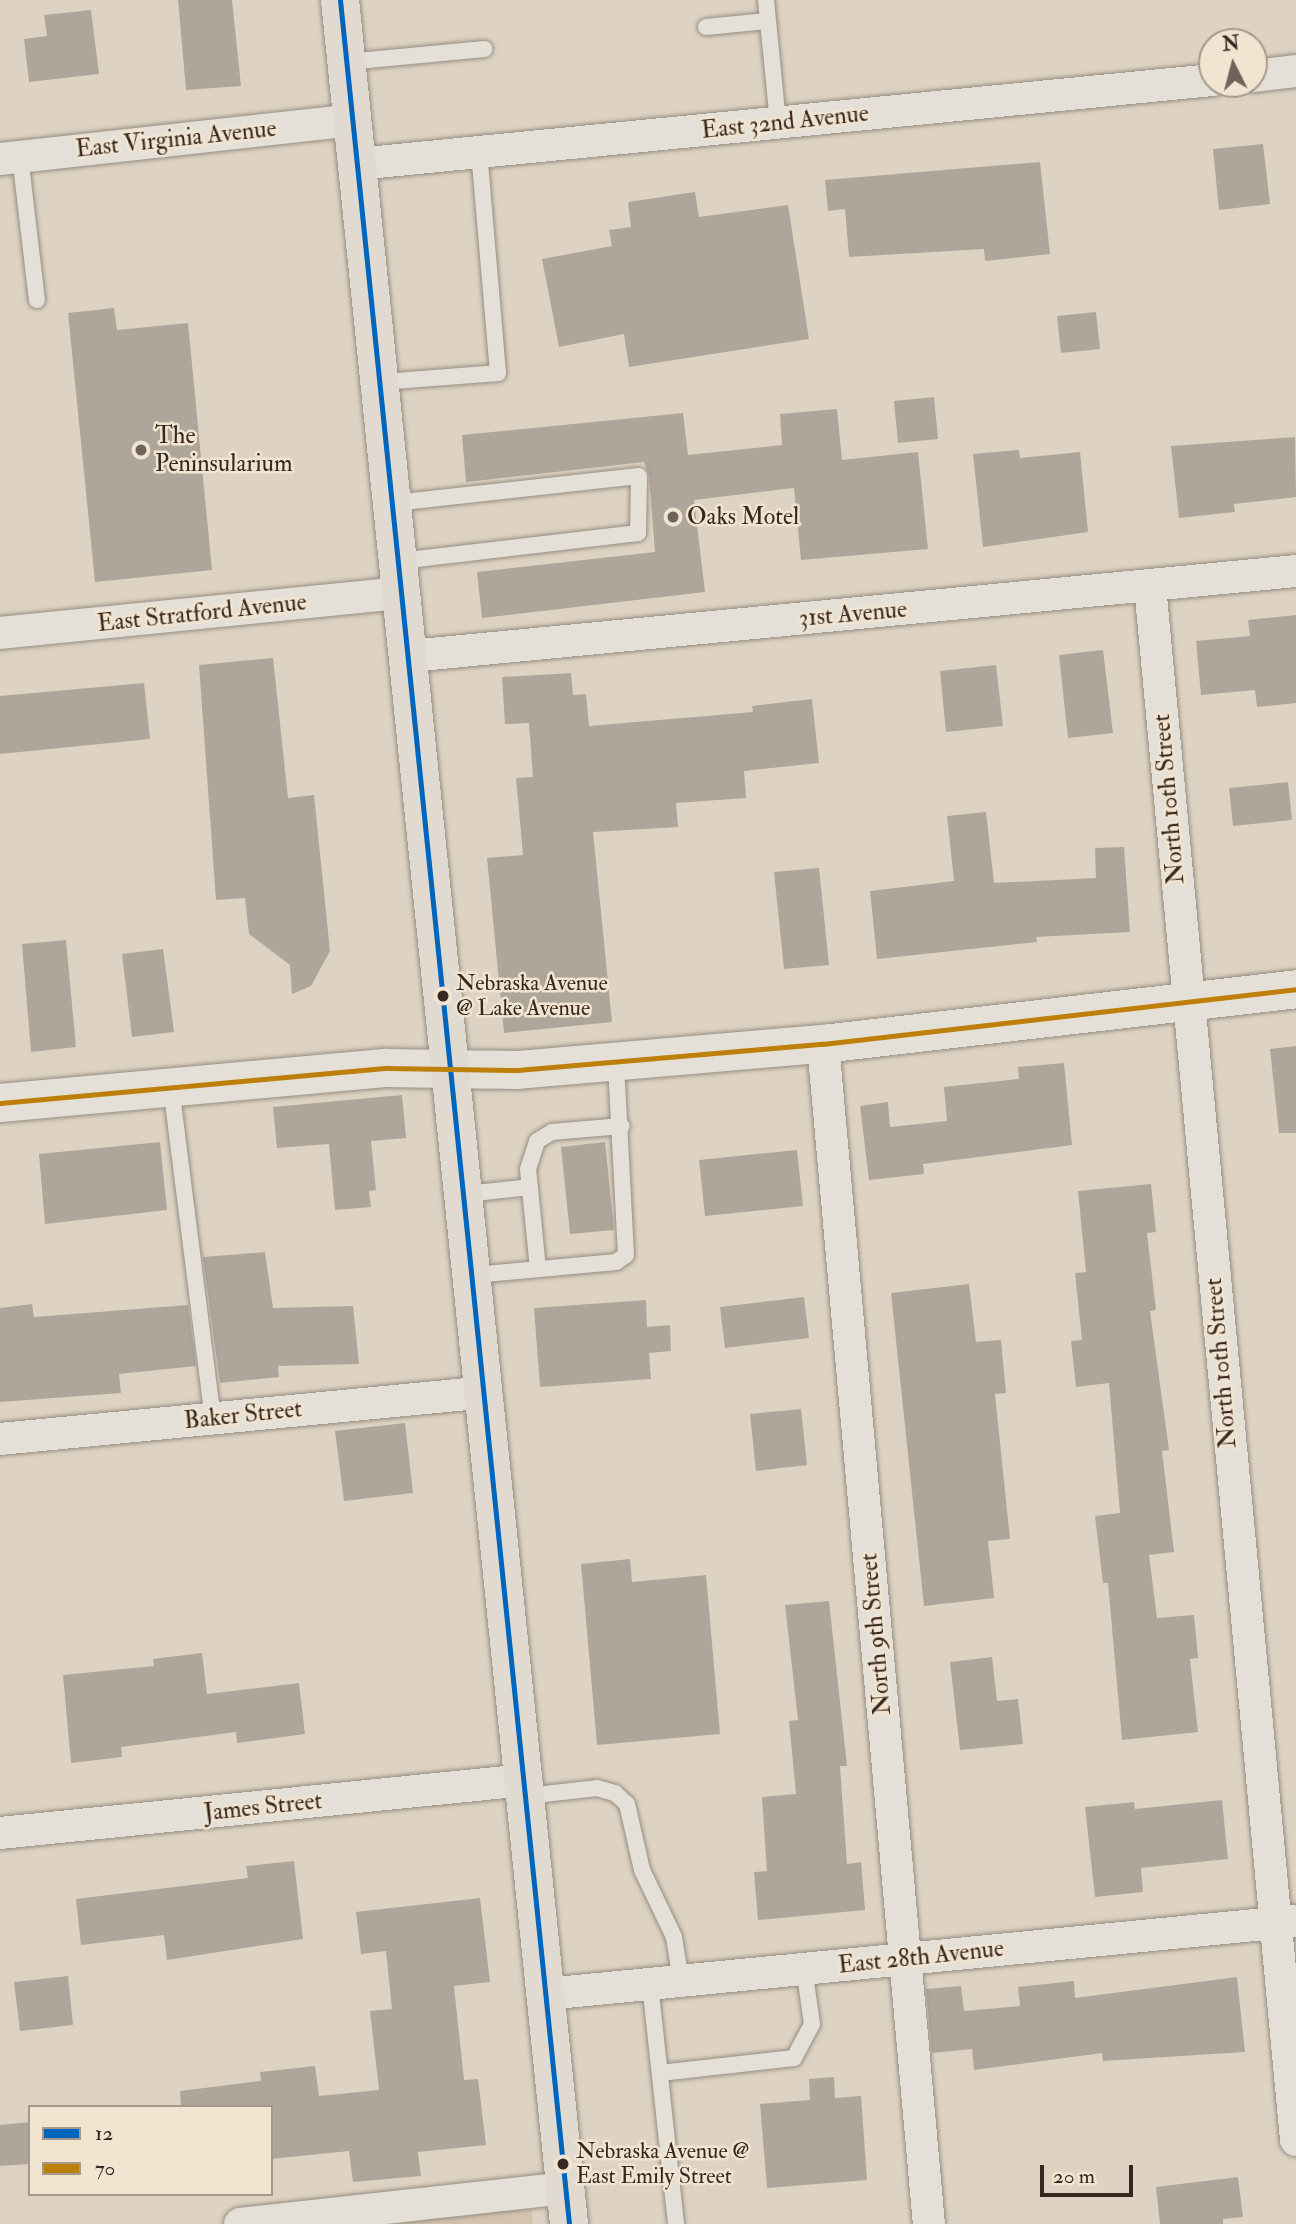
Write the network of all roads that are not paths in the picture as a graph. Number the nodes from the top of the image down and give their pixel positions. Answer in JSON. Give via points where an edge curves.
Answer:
{"nodes":[{"id":1,"x":341,"y":0,"type":"edge"},
{"id":2,"x":766,"y":0,"type":"edge"},
{"id":3,"x":767,"y":21,"type":"junction"},
{"id":4,"x":706,"y":27,"type":"dead end"},
{"id":5,"x":484,"y":49,"type":"dead end"},
{"id":6,"x":347,"y":62,"type":"junction"},
{"id":7,"x":1296,"y":71,"type":"edge"},
{"id":8,"x":1268,"y":74,"type":"edge"},
{"id":9,"x":1198,"y":81,"type":"edge"},
{"id":10,"x":353,"y":120,"type":"junction"},
{"id":11,"x":778,"y":122,"type":"junction"},
{"id":12,"x":479,"y":152,"type":"junction"},
{"id":13,"x":10,"y":157,"type":"edge"},
{"id":14,"x":357,"y":164,"type":"junction"},
{"id":15,"x":37,"y":300,"type":"dead end"},
{"id":16,"x":381,"y":383,"type":"junction"},
{"id":17,"x":394,"y":503,"type":"junction"},
{"id":18,"x":1296,"y":571,"type":"edge"},
{"id":19,"x":402,"y":577,"type":"junction"},
{"id":20,"x":1150,"y":586,"type":"junction"},
{"id":21,"x":0,"y":634,"type":"edge"},
{"id":22,"x":410,"y":656,"type":"junction"},
{"id":23,"x":1296,"y":989,"type":"edge"},
{"id":24,"x":1187,"y":1000,"type":"junction"},
{"id":25,"x":823,"y":1044,"type":"junction"},
{"id":26,"x":616,"y":1062,"type":"junction"},
{"id":27,"x":453,"y":1071,"type":"junction"},
{"id":28,"x":170,"y":1086,"type":"junction"},
{"id":29,"x":0,"y":1103,"type":"edge"},
{"id":30,"x":622,"y":1126,"type":"junction"},
{"id":31,"x":530,"y":1187,"type":"junction"},
{"id":32,"x":466,"y":1194,"type":"junction"},
{"id":33,"x":538,"y":1269,"type":"junction"},
{"id":34,"x":474,"y":1275,"type":"junction"},
{"id":35,"x":486,"y":1392,"type":"junction"},
{"id":36,"x":213,"y":1418,"type":"junction"},
{"id":37,"x":0,"y":1439,"type":"edge"},
{"id":38,"x":526,"y":1788,"type":"junction"},
{"id":39,"x":0,"y":1833,"type":"edge"},
{"id":40,"x":1285,"y":1922,"type":"edge"},
{"id":41,"x":905,"y":1958,"type":"junction"},
{"id":42,"x":804,"y":1968,"type":"junction"},
{"id":43,"x":666,"y":1982,"type":"junction"},
{"id":44,"x":546,"y":1994,"type":"junction"},
{"id":45,"x":660,"y":2073,"type":"junction"},
{"id":46,"x":1296,"y":2140,"type":"edge"},
{"id":47,"x":567,"y":2206,"type":"edge"},
{"id":48,"x":240,"y":2224,"type":"edge"},
{"id":49,"x":676,"y":2224,"type":"edge"},
{"id":50,"x":929,"y":2224,"type":"edge"}],
"edges":[{"from":1,"to":6,"type":"main road"},
{"from":2,"to":3,"type":"lane"},
{"from":3,"to":4,"type":"lane"},
{"from":3,"to":11,"type":"lane"},
{"from":5,"to":6,"type":"lane"},
{"from":6,"to":10,"type":"main road"},
{"from":7,"to":8,"type":"street"},
{"from":9,"to":11,"type":"street","name":"East 32nd Avenue"},
{"from":10,"to":13,"type":"street","name":"East Virginia Avenue"},
{"from":10,"to":14,"type":"main road"},
{"from":11,"to":12,"type":"street","name":"East 32nd Avenue"},
{"from":12,"to":14,"type":"street","name":"East 32nd Avenue"},
{"from":12,"to":16,"type":"lane","via":[[498,373]]},
{"from":13,"to":15,"type":"lane"},
{"from":14,"to":16,"type":"main road"},
{"from":16,"to":17,"type":"main road"},
{"from":17,"to":19,"type":"main road"},
{"from":17,"to":19,"type":"lane","via":[[639,475],[638,533]]},
{"from":18,"to":20,"type":"street","name":"31st Avenue"},
{"from":19,"to":21,"type":"street","name":"East Stratford Avenue"},
{"from":19,"to":22,"type":"main road"},
{"from":20,"to":22,"type":"street","name":"31st Avenue"},
{"from":20,"to":24,"type":"street","name":"North 10th Street"},
{"from":22,"to":27,"type":"main road"},
{"from":23,"to":24,"type":"street"},
{"from":24,"to":25,"type":"street"},
{"from":24,"to":40,"type":"street","name":"North 10th Street"},
{"from":25,"to":26,"type":"street"},
{"from":25,"to":41,"type":"street","name":"North 9th Street"},
{"from":26,"to":27,"type":"street"},
{"from":26,"to":30,"type":"lane"},
{"from":27,"to":28,"type":"street","via":[[387,1068]]},
{"from":27,"to":32,"type":"main road"},
{"from":28,"to":29,"type":"street"},
{"from":28,"to":36,"type":"lane"},
{"from":30,"to":31,"type":"lane","via":[[552,1132],[537,1141],[528,1169]]},
{"from":30,"to":33,"type":"lane","via":[[626,1255],[616,1262]]},
{"from":31,"to":32,"type":"lane"},
{"from":31,"to":33,"type":"lane"},
{"from":32,"to":34,"type":"main road"},
{"from":33,"to":34,"type":"lane"},
{"from":34,"to":35,"type":"main road"},
{"from":35,"to":36,"type":"street","name":"Baker Street"},
{"from":35,"to":38,"type":"main road"},
{"from":36,"to":37,"type":"street","name":"Baker Street"},
{"from":38,"to":39,"type":"street","name":"James Street"},
{"from":38,"to":43,"type":"lane","via":[[597,1788],[615,1793],[627,1804],[642,1870],[674,1937]]},
{"from":38,"to":44,"type":"main road"},
{"from":40,"to":41,"type":"street","name":"East 28th Avenue"},
{"from":40,"to":46,"type":"street","name":"North 10th Street"},
{"from":41,"to":42,"type":"street","name":"East 28th Avenue"},
{"from":41,"to":50,"type":"street","name":"North 9th Street"},
{"from":42,"to":43,"type":"street","name":"East 28th Avenue"},
{"from":42,"to":45,"type":"lane","via":[[812,2024],[794,2058]]},
{"from":43,"to":44,"type":"street","name":"East 28th Avenue"},
{"from":43,"to":45,"type":"lane"},
{"from":44,"to":47,"type":"main road"},
{"from":45,"to":49,"type":"lane"},
{"from":47,"to":48,"type":"street"}]}
